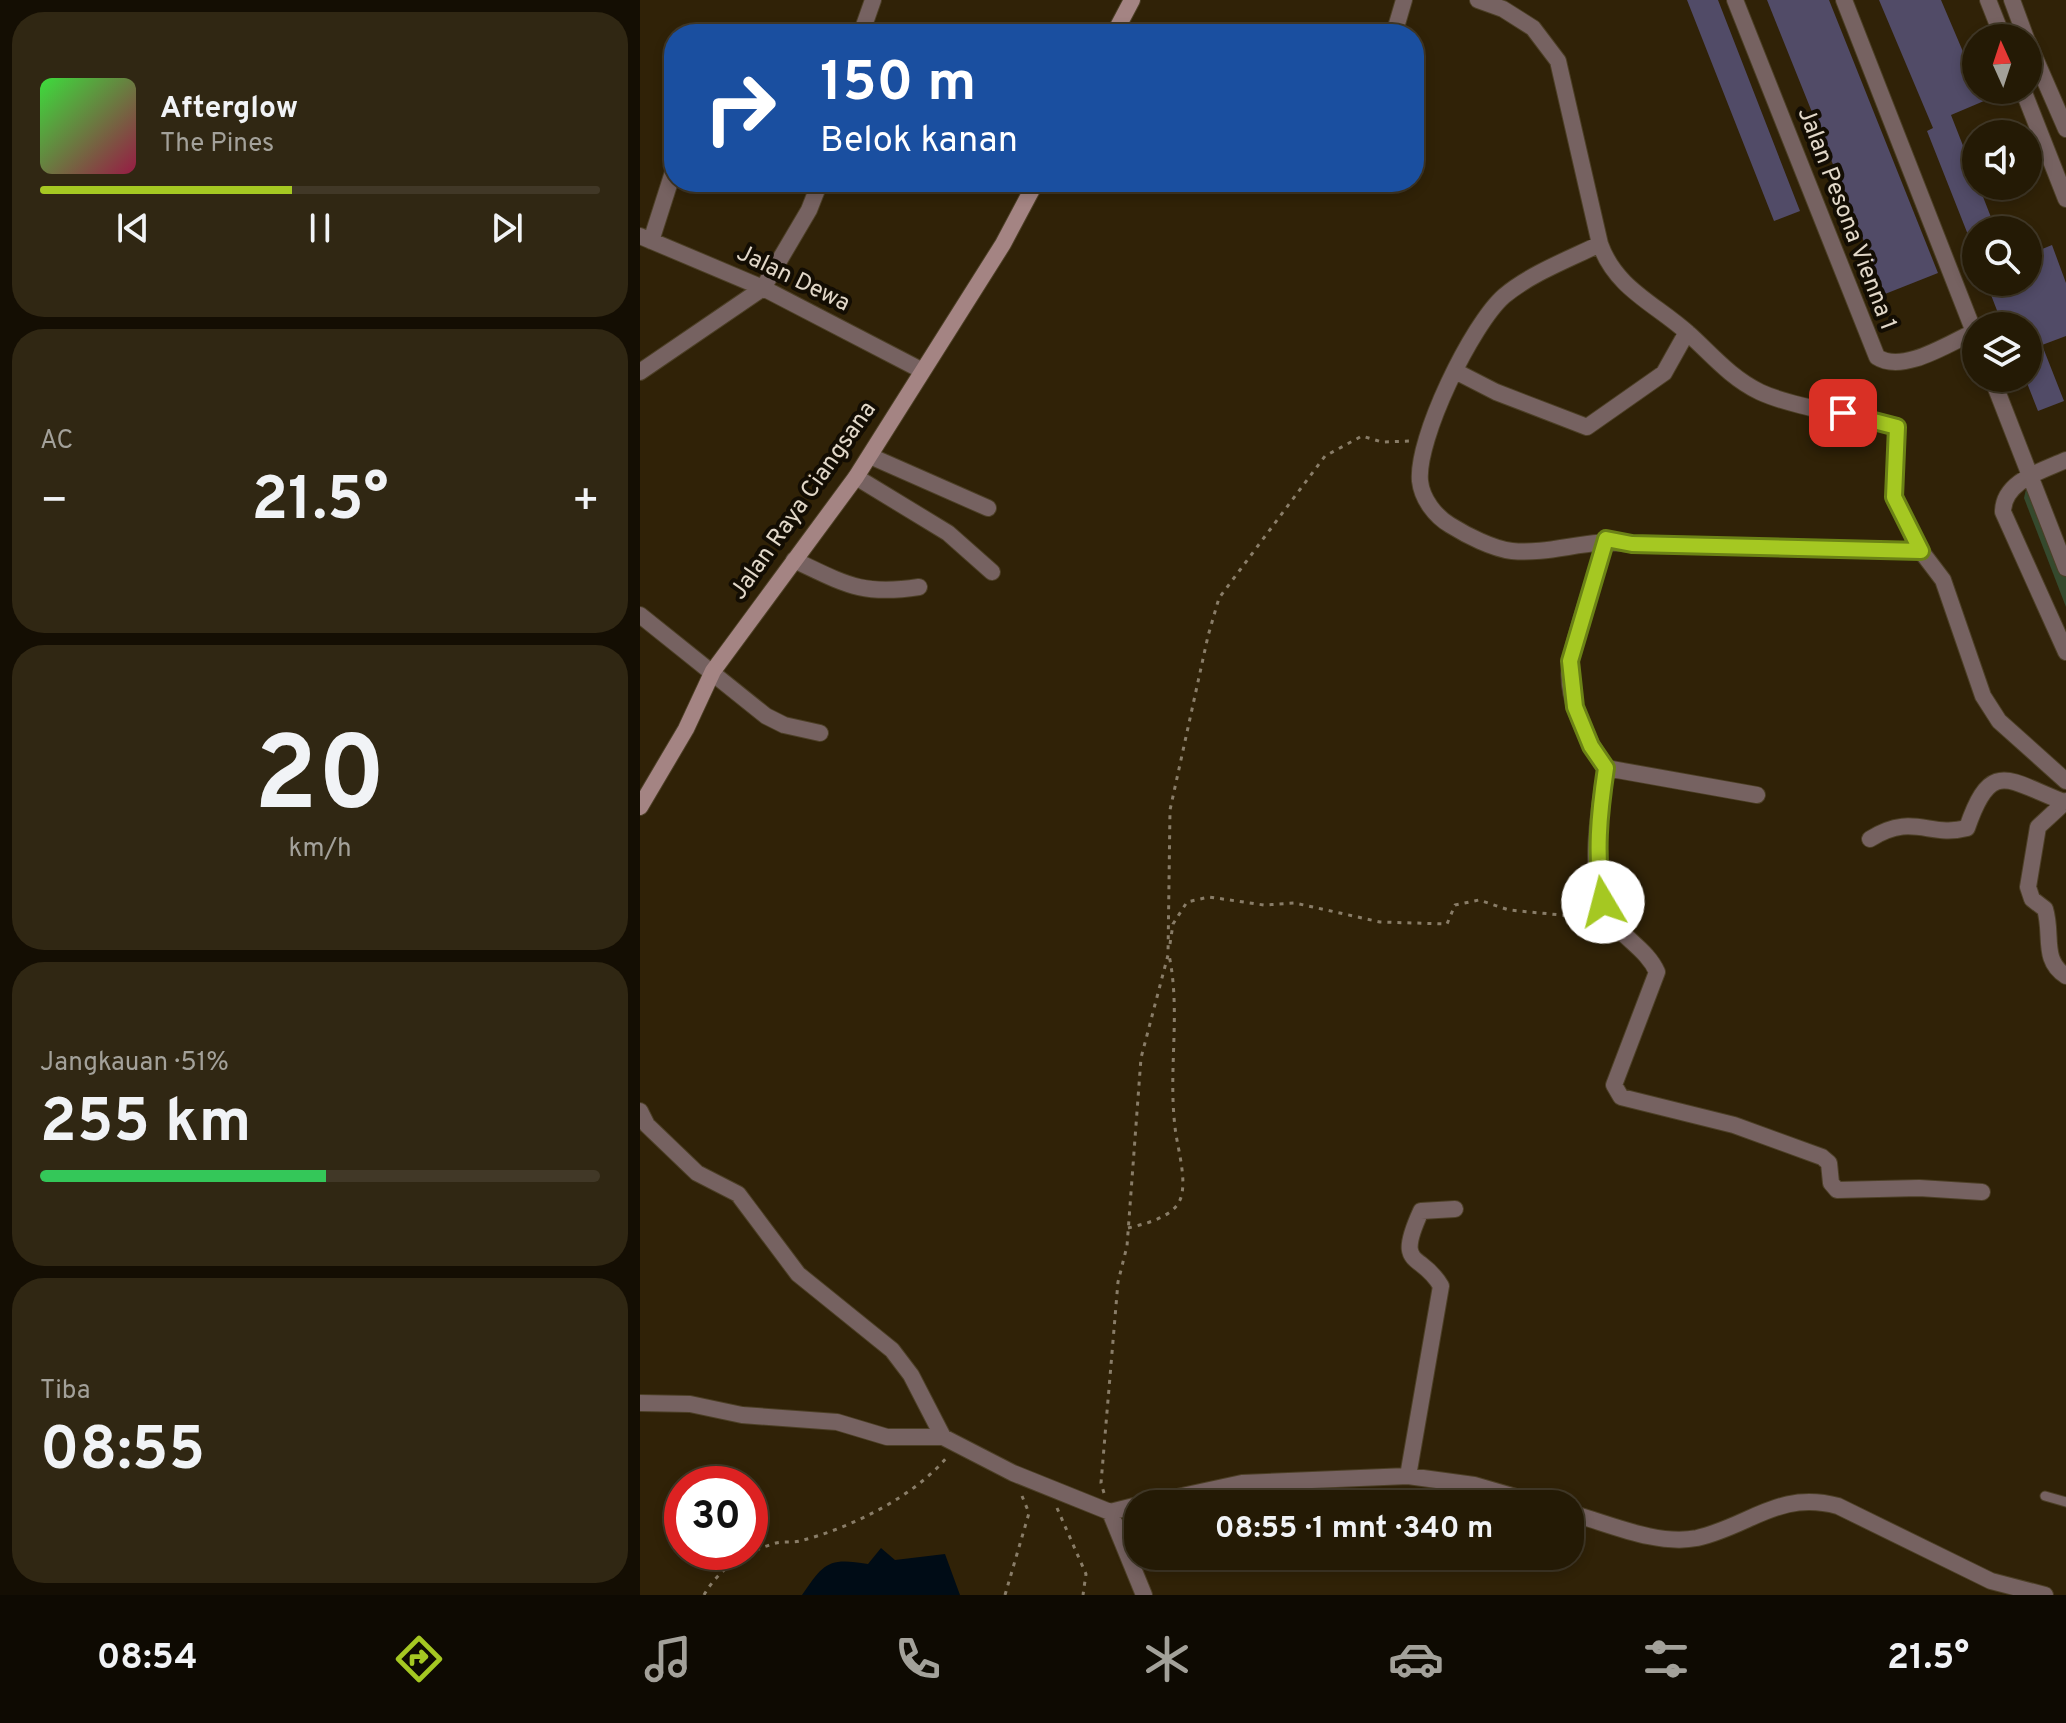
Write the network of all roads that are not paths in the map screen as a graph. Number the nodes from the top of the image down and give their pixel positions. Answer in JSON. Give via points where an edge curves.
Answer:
{"nodes":[{"id":1,"x":873,"y":0,"type":"edge"},
{"id":2,"x":1132,"y":0,"type":"edge"},
{"id":3,"x":1404,"y":0,"type":"edge"},
{"id":4,"x":1478,"y":0,"type":"edge"},
{"id":5,"x":1735,"y":0,"type":"edge"},
{"id":6,"x":1844,"y":0,"type":"edge"},
{"id":7,"x":1988,"y":0,"type":"edge"},
{"id":8,"x":2012,"y":0,"type":"edge"},
{"id":9,"x":865,"y":24,"type":"edge"},
{"id":10,"x":1119,"y":24,"type":"edge"},
{"id":11,"x":1397,"y":24,"type":"edge"},
{"id":12,"x":1997,"y":24,"type":"edge"},
{"id":13,"x":2021,"y":24,"type":"edge"},
{"id":14,"x":2042,"y":74,"type":"edge"},
{"id":15,"x":2029,"y":104,"type":"edge"},
{"id":16,"x":2066,"y":129,"type":"edge"},
{"id":17,"x":665,"y":192,"type":"edge"},
{"id":18,"x":816,"y":192,"type":"edge"},
{"id":19,"x":1031,"y":192,"type":"edge"},
{"id":20,"x":2066,"y":199,"type":"edge"},
{"id":21,"x":646,"y":239,"type":"edge"},
{"id":22,"x":1600,"y":244,"type":"junction"},
{"id":23,"x":763,"y":288,"type":"junction"},
{"id":24,"x":1966,"y":312,"type":"edge"},
{"id":25,"x":1687,"y":332,"type":"junction"},
{"id":26,"x":1962,"y":340,"type":"edge"},
{"id":27,"x":921,"y":370,"type":"junction"},
{"id":28,"x":1455,"y":371,"type":"junction"},
{"id":29,"x":640,"y":372,"type":"edge"},
{"id":30,"x":1997,"y":392,"type":"edge"},
{"id":31,"x":870,"y":456,"type":"junction"},
{"id":32,"x":2066,"y":460,"type":"edge"},
{"id":33,"x":2029,"y":476,"type":"junction"},
{"id":34,"x":856,"y":477,"type":"junction"},
{"id":35,"x":988,"y":508,"type":"dead end"},
{"id":36,"x":1606,"y":539,"type":"junction"},
{"id":37,"x":1921,"y":551,"type":"junction"},
{"id":38,"x":794,"y":560,"type":"junction"},
{"id":39,"x":2066,"y":568,"type":"edge"},
{"id":40,"x":992,"y":572,"type":"dead end"},
{"id":41,"x":919,"y":587,"type":"dead end"},
{"id":42,"x":640,"y":615,"type":"edge"},
{"id":43,"x":2066,"y":652,"type":"edge"},
{"id":44,"x":713,"y":671,"type":"junction"},
{"id":45,"x":820,"y":733,"type":"dead end"},
{"id":46,"x":1606,"y":768,"type":"junction"},
{"id":47,"x":2066,"y":781,"type":"edge"},
{"id":48,"x":1757,"y":795,"type":"dead end"},
{"id":49,"x":2065,"y":801,"type":"edge"},
{"id":50,"x":640,"y":807,"type":"edge"},
{"id":51,"x":1870,"y":839,"type":"dead end"},
{"id":52,"x":2066,"y":976,"type":"edge"},
{"id":53,"x":640,"y":1111,"type":"edge"},
{"id":54,"x":1982,"y":1192,"type":"dead end"},
{"id":55,"x":1455,"y":1209,"type":"dead end"},
{"id":56,"x":640,"y":1403,"type":"edge"},
{"id":57,"x":943,"y":1437,"type":"junction"},
{"id":58,"x":1408,"y":1476,"type":"junction"},
{"id":59,"x":1210,"y":1490,"type":"edge"},
{"id":60,"x":1491,"y":1490,"type":"edge"},
{"id":61,"x":2045,"y":1496,"type":"dead end"},
{"id":62,"x":2066,"y":1502,"type":"edge"},
{"id":63,"x":1124,"y":1508,"type":"edge"},
{"id":64,"x":1110,"y":1512,"type":"junction"},
{"id":65,"x":1584,"y":1517,"type":"edge"},
{"id":66,"x":1144,"y":1595,"type":"edge"},
{"id":67,"x":2045,"y":1595,"type":"edge"}],
"edges":[{"from":1,"to":9,"type":"street"},
{"from":2,"to":10,"type":"main road"},
{"from":3,"to":11,"type":"street"},
{"from":4,"to":22,"type":"street","via":[[1533,28],[1558,61]]},
{"from":5,"to":26,"type":"street","name":"Jalan Pesona Vienna 1","via":[[1877,357],[1903,362]]},
{"from":6,"to":24,"type":"street"},
{"from":7,"to":12,"type":"street"},
{"from":8,"to":13,"type":"street"},
{"from":14,"to":16,"type":"street"},
{"from":15,"to":20,"type":"street"},
{"from":17,"to":21,"type":"street"},
{"from":18,"to":23,"type":"street"},
{"from":19,"to":27,"type":"main road","name":"Jalan Raya Ciangsana"},
{"from":21,"to":23,"type":"street","name":"Jalan Dewa"},
{"from":22,"to":25,"type":"street","via":[[1607,263],[1627,287]]},
{"from":22,"to":28,"type":"street","via":[[1506,294],[1482,318]]},
{"from":23,"to":27,"type":"street","name":"Jalan Dewa"},
{"from":23,"to":29,"type":"street"},
{"from":25,"to":28,"type":"street","via":[[1664,373],[1587,427]]},
{"from":25,"to":37,"type":"street","via":[[1727,373],[1762,393],[1897,427],[1894,497]]},
{"from":27,"to":31,"type":"main road","name":"Jalan Raya Ciangsana"},
{"from":28,"to":36,"type":"street","via":[[1427,440],[1420,480],[1427,504],[1449,525],[1511,551]]},
{"from":30,"to":33,"type":"street"},
{"from":31,"to":34,"type":"main road","name":"Jalan Raya Ciangsana"},
{"from":31,"to":35,"type":"street"},
{"from":32,"to":33,"type":"street"},
{"from":33,"to":39,"type":"street"},
{"from":33,"to":43,"type":"street","via":[[2008,494],[2003,512]]},
{"from":34,"to":38,"type":"main road","name":"Jalan Raya Ciangsana"},
{"from":34,"to":40,"type":"street","via":[[948,533]]},
{"from":36,"to":37,"type":"street","via":[[1632,544]]},
{"from":36,"to":46,"type":"street","via":[[1570,661],[1575,707]]},
{"from":37,"to":47,"type":"street","via":[[1943,580],[1983,696],[1999,721]]},
{"from":38,"to":41,"type":"street","via":[[858,590]]},
{"from":38,"to":44,"type":"main road","name":"Jalan Raya Ciangsana"},
{"from":42,"to":44,"type":"street"},
{"from":44,"to":45,"type":"street","via":[[766,716]]},
{"from":44,"to":50,"type":"main road","name":"Jalan Raya Ciangsana"},
{"from":46,"to":48,"type":"street"},
{"from":46,"to":54,"type":"street","via":[[1597,821],[1603,902],[1611,920],[1657,972],[1614,1085],[1621,1097],[1734,1125],[1822,1157],[1837,1190]]},
{"from":49,"to":51,"type":"street","via":[[1994,780],[1986,785],[1967,828],[1907,824]]},
{"from":49,"to":52,"type":"street","via":[[2038,827],[2028,887],[2049,922],[2049,957]]},
{"from":53,"to":57,"type":"street","via":[[647,1125],[697,1173],[738,1194],[798,1274],[892,1350]]},
{"from":55,"to":58,"type":"street","via":[[1421,1211],[1410,1245],[1412,1259],[1441,1286]]},
{"from":56,"to":57,"type":"street","via":[[837,1422],[887,1437]]},
{"from":57,"to":64,"type":"street","via":[[1013,1473]]},
{"from":58,"to":59,"type":"street","via":[[1242,1483]]},
{"from":58,"to":60,"type":"street"},
{"from":61,"to":62,"type":"lane"},
{"from":63,"to":64,"type":"street"},
{"from":64,"to":66,"type":"street"},
{"from":65,"to":67,"type":"street","via":[[1664,1539],[1697,1538],[1785,1503],[1817,1500],[1991,1581]]}]}
